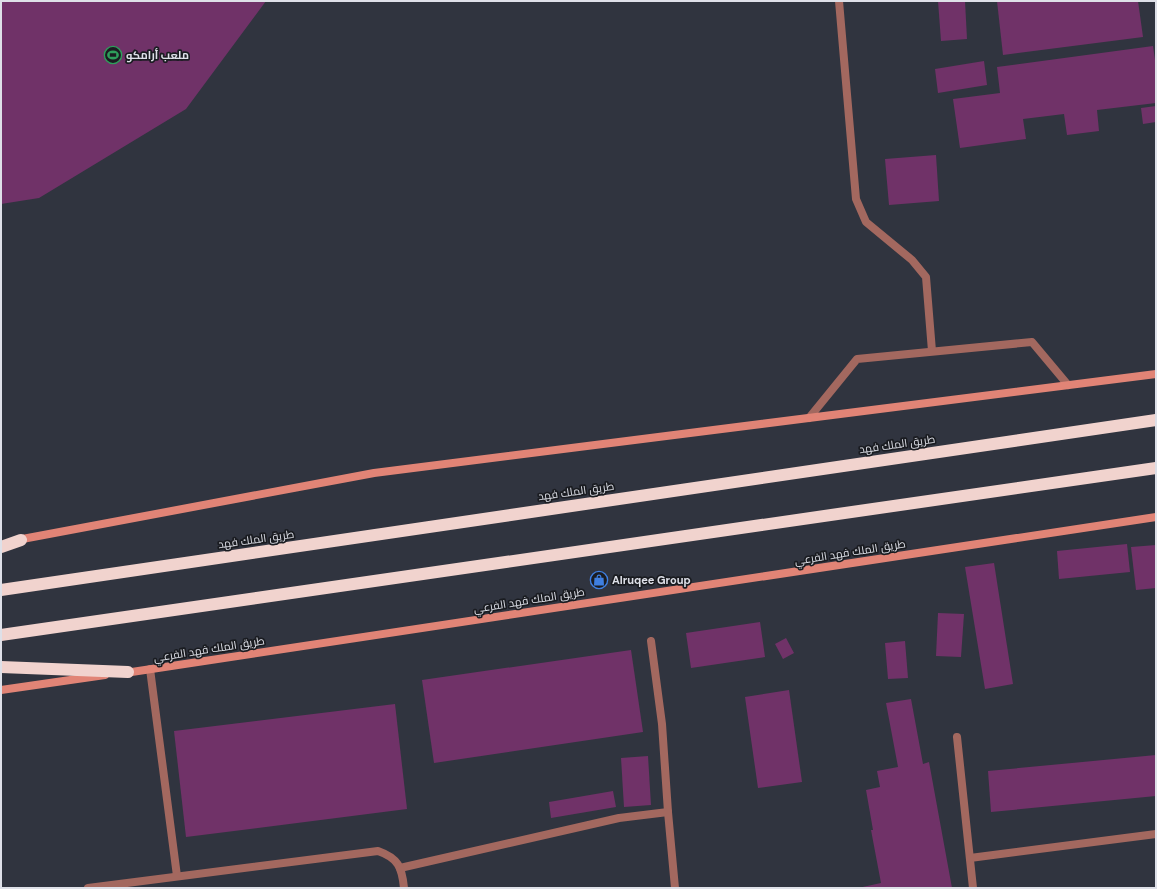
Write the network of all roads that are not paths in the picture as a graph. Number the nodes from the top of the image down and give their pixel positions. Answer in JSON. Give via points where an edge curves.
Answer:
{"nodes":[{"id":1,"x":838,"y":1,"type":"edge"},
{"id":2,"x":932,"y":351,"type":"junction"},
{"id":3,"x":1156,"y":374,"type":"edge"},
{"id":4,"x":1068,"y":385,"type":"junction"},
{"id":5,"x":809,"y":418,"type":"junction"},
{"id":6,"x":1156,"y":420,"type":"edge"},
{"id":7,"x":1156,"y":468,"type":"edge"},
{"id":8,"x":1156,"y":517,"type":"edge"},
{"id":9,"x":21,"y":540,"type":"junction"},
{"id":10,"x":1,"y":542,"type":"edge"},
{"id":11,"x":1,"y":547,"type":"edge"},
{"id":12,"x":1,"y":590,"type":"edge"},
{"id":13,"x":1,"y":635,"type":"edge"},
{"id":14,"x":651,"y":642,"type":"dead end"},
{"id":15,"x":1,"y":667,"type":"edge"},
{"id":16,"x":150,"y":669,"type":"junction"},
{"id":17,"x":128,"y":672,"type":"junction"},
{"id":18,"x":1,"y":690,"type":"edge"},
{"id":19,"x":957,"y":737,"type":"dead end"},
{"id":20,"x":668,"y":812,"type":"junction"},
{"id":21,"x":1156,"y":834,"type":"edge"},
{"id":22,"x":970,"y":858,"type":"junction"},
{"id":23,"x":400,"y":868,"type":"junction"},
{"id":24,"x":177,"y":876,"type":"junction"},
{"id":25,"x":88,"y":888,"type":"edge"},
{"id":26,"x":404,"y":888,"type":"edge"},
{"id":27,"x":675,"y":888,"type":"edge"},
{"id":28,"x":973,"y":888,"type":"edge"}],
"edges":[{"from":1,"to":2,"type":"street","via":[[856,199],[866,222],[912,260],[926,277]]},
{"from":2,"to":4,"type":"street","via":[[1032,342]]},
{"from":2,"to":5,"type":"street","via":[[857,358]]},
{"from":3,"to":4,"type":"main road"},
{"from":4,"to":5,"type":"main road"},
{"from":5,"to":9,"type":"main road","via":[[374,473]]},
{"from":6,"to":12,"type":"highway","name":"طريق الملك فهد"},
{"from":7,"to":13,"type":"highway"},
{"from":8,"to":16,"type":"main road","name":"طريق الملك فهد الفرعي"},
{"from":9,"to":10,"type":"main road"},
{"from":9,"to":11,"type":"highway"},
{"from":14,"to":20,"type":"street","via":[[662,724]]},
{"from":15,"to":17,"type":"highway"},
{"from":16,"to":17,"type":"main road","name":"طريق الملك فهد الفرعي"},
{"from":16,"to":24,"type":"street"},
{"from":17,"to":18,"type":"main road","name":"طريق الملك فهد الفرعي"},
{"from":19,"to":22,"type":"street"},
{"from":20,"to":23,"type":"street","via":[[620,818]]},
{"from":20,"to":27,"type":"street"},
{"from":21,"to":22,"type":"street"},
{"from":22,"to":28,"type":"street"},
{"from":23,"to":24,"type":"street","via":[[390,855],[378,851]]},
{"from":23,"to":26,"type":"street"},
{"from":24,"to":25,"type":"street"}]}
